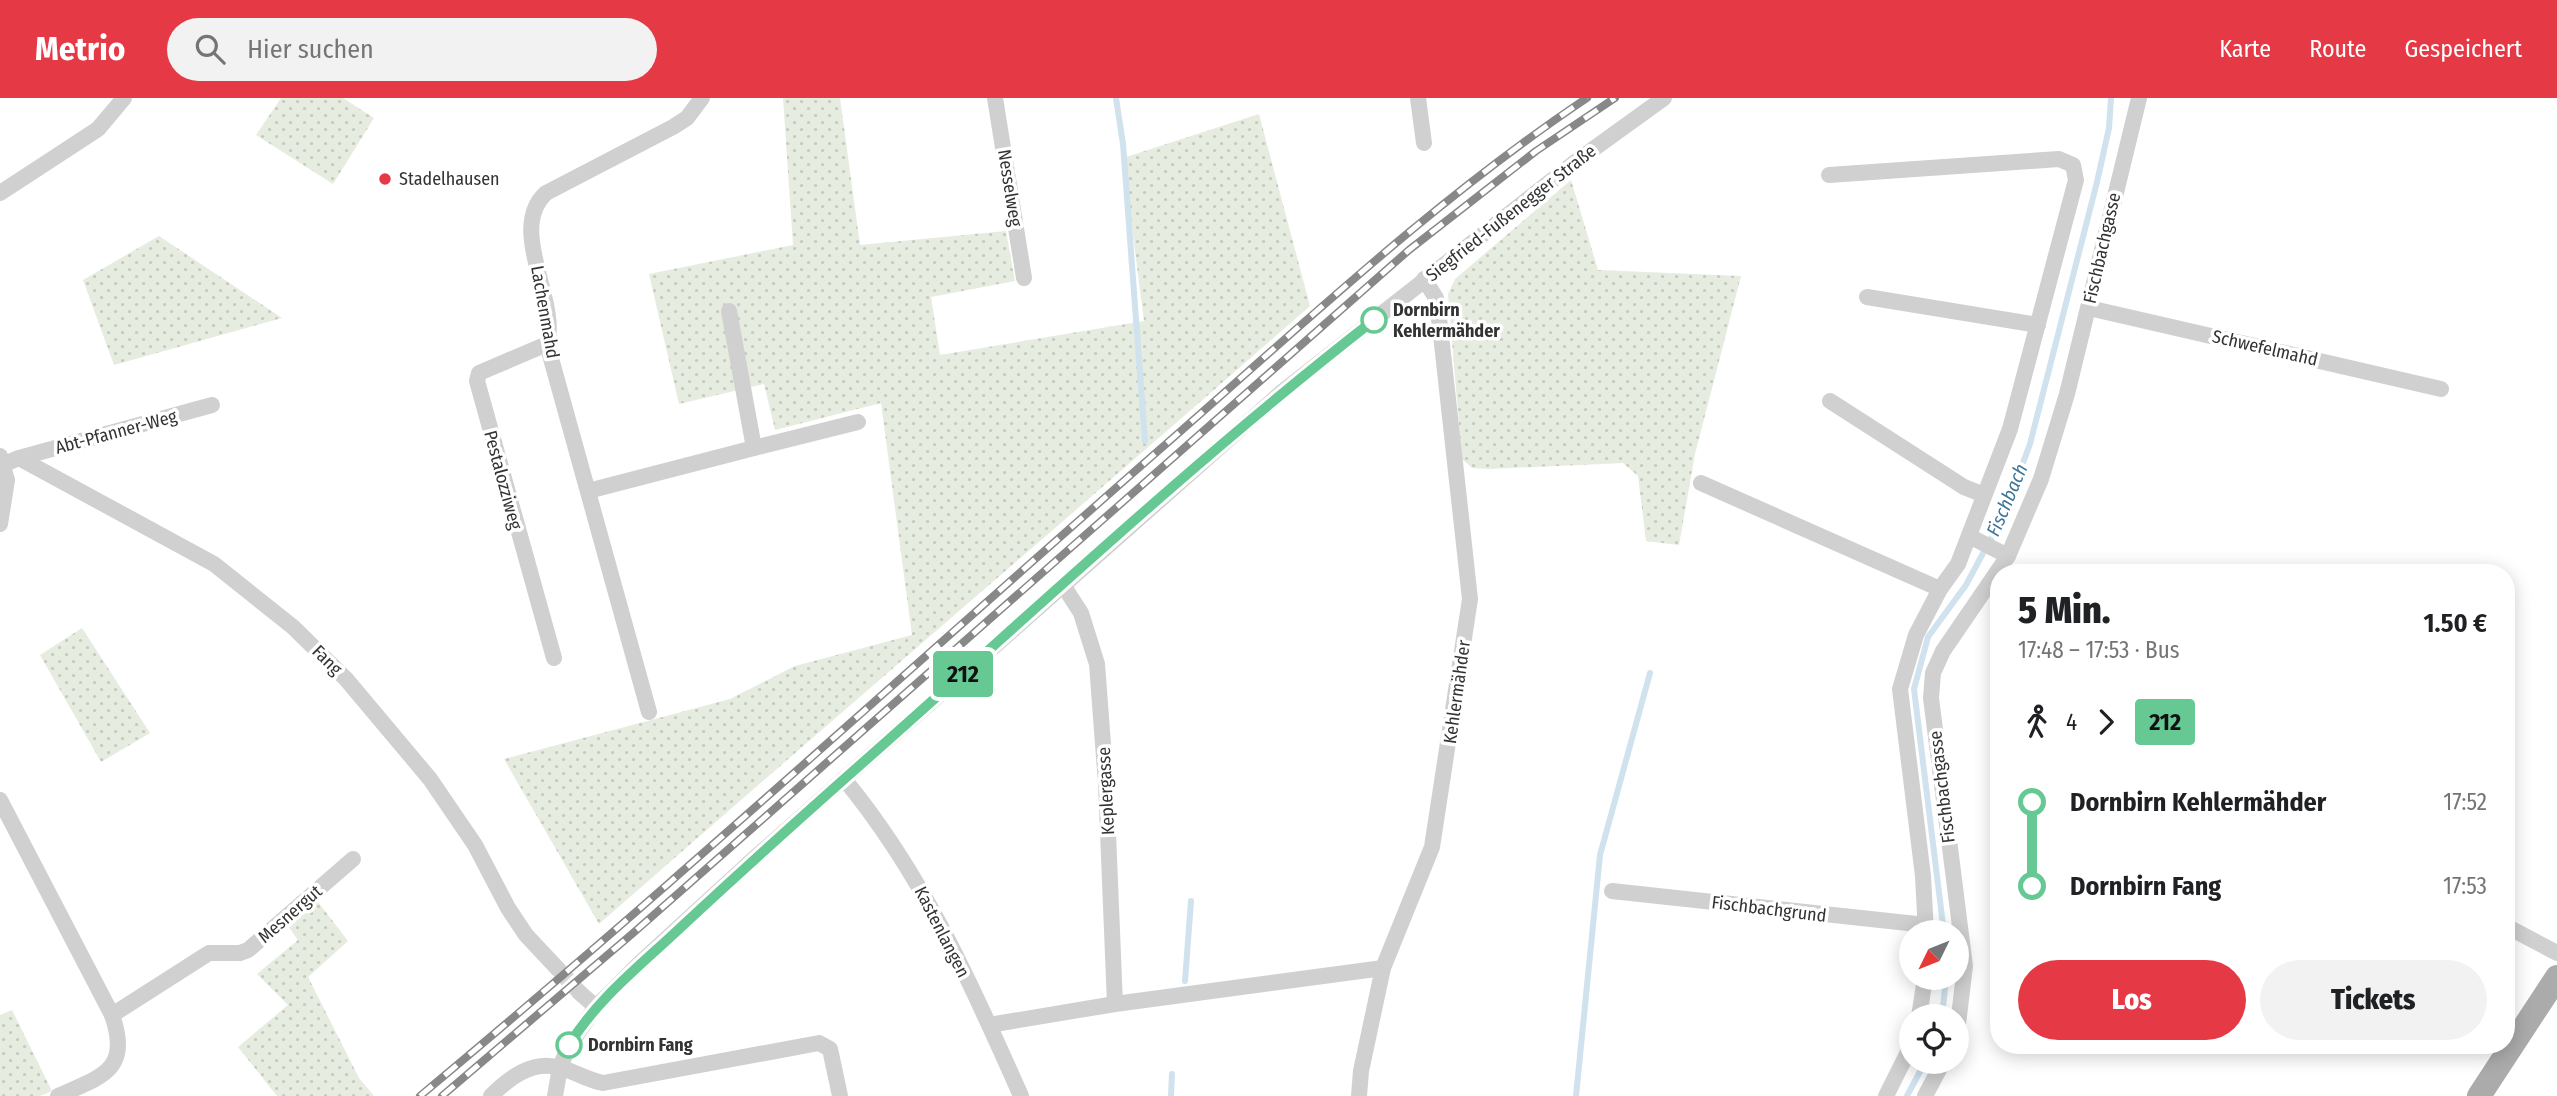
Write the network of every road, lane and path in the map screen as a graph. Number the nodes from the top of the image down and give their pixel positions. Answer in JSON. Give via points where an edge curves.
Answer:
{"nodes":[{"id":1,"x":124,"y":98,"type":"edge"},
{"id":2,"x":702,"y":98,"type":"edge"},
{"id":3,"x":995,"y":98,"type":"edge"},
{"id":4,"x":1418,"y":98,"type":"edge"},
{"id":5,"x":1664,"y":98,"type":"edge"},
{"id":6,"x":2139,"y":98,"type":"edge"},
{"id":7,"x":1424,"y":143,"type":"dead end"},
{"id":8,"x":1829,"y":175,"type":"dead end"},
{"id":9,"x":0,"y":193,"type":"edge"},
{"id":10,"x":1024,"y":278,"type":"dead end"},
{"id":11,"x":1424,"y":279,"type":"junction"},
{"id":12,"x":1867,"y":297,"type":"dead end"},
{"id":13,"x":2088,"y":308,"type":"junction"},
{"id":14,"x":729,"y":311,"type":"dead end"},
{"id":15,"x":2038,"y":325,"type":"junction"},
{"id":16,"x":547,"y":344,"type":"junction"},
{"id":17,"x":2441,"y":389,"type":"dead end"},
{"id":18,"x":1830,"y":401,"type":"dead end"},
{"id":19,"x":212,"y":405,"type":"dead end"},
{"id":20,"x":858,"y":422,"type":"dead end"},
{"id":21,"x":754,"y":448,"type":"junction"},
{"id":22,"x":8,"y":460,"type":"edge"},
{"id":23,"x":1701,"y":483,"type":"dead end"},
{"id":24,"x":588,"y":491,"type":"junction"},
{"id":25,"x":1984,"y":495,"type":"junction"},
{"id":26,"x":0,"y":524,"type":"edge"},
{"id":27,"x":1974,"y":539,"type":"junction"},
{"id":28,"x":2004,"y":554,"type":"junction"},
{"id":29,"x":1998,"y":564,"type":"edge"},
{"id":30,"x":1990,"y":576,"type":"edge"},
{"id":31,"x":1062,"y":586,"type":"junction"},
{"id":32,"x":1940,"y":589,"type":"junction"},
{"id":33,"x":554,"y":657,"type":"dead end"},
{"id":34,"x":649,"y":712,"type":"dead end"},
{"id":35,"x":844,"y":779,"type":"junction"},
{"id":36,"x":0,"y":800,"type":"edge"},
{"id":37,"x":353,"y":859,"type":"dead end"},
{"id":38,"x":1612,"y":891,"type":"dead end"},
{"id":39,"x":1925,"y":920,"type":"edge"},
{"id":40,"x":1899,"y":926,"type":"edge"},
{"id":41,"x":2515,"y":931,"type":"edge"},
{"id":42,"x":2557,"y":953,"type":"edge"},
{"id":43,"x":557,"y":968,"type":"tunnel mouth"},
{"id":44,"x":1383,"y":968,"type":"junction"},
{"id":45,"x":2557,"y":977,"type":"edge"},
{"id":46,"x":580,"y":993,"type":"tunnel mouth"},
{"id":47,"x":1115,"y":1004,"type":"junction"},
{"id":48,"x":1961,"y":1004,"type":"edge"},
{"id":49,"x":596,"y":1007,"type":"junction"},
{"id":50,"x":112,"y":1015,"type":"junction"},
{"id":51,"x":989,"y":1025,"type":"junction"},
{"id":52,"x":2515,"y":1041,"type":"edge"},
{"id":53,"x":2507,"y":1054,"type":"edge"},
{"id":54,"x":560,"y":1067,"type":"junction"},
{"id":55,"x":1899,"y":1070,"type":"edge"},
{"id":56,"x":1937,"y":1074,"type":"edge"},
{"id":57,"x":58,"y":1096,"type":"edge"},
{"id":58,"x":491,"y":1096,"type":"edge"},
{"id":59,"x":555,"y":1096,"type":"edge"},
{"id":60,"x":840,"y":1096,"type":"edge"},
{"id":61,"x":1021,"y":1096,"type":"edge"},
{"id":62,"x":1359,"y":1096,"type":"edge"},
{"id":63,"x":1886,"y":1096,"type":"edge"},
{"id":64,"x":1925,"y":1096,"type":"edge"},
{"id":65,"x":2479,"y":1096,"type":"edge"}],
"edges":[{"from":1,"to":9,"type":"street","via":[[98,129]]},
{"from":2,"to":16,"type":"street","name":"Lachenmahd","via":[[687,118],[673,127],[539,200],[533,211],[531,239],[550,325]]},
{"from":3,"to":10,"type":"street","name":"Nesselweg"},
{"from":4,"to":7,"type":"street"},
{"from":5,"to":11,"type":"street","name":"Siegfried-Fußenegger Straße"},
{"from":6,"to":13,"type":"street","name":"Fischbachgasse"},
{"from":8,"to":15,"type":"street","name":"Fischbachgasse","via":[[2059,159],[2073,165],[2076,180]]},
{"from":11,"to":31,"type":"street","name":"Siegfried-Fußenegger Straße","via":[[1282,392]]},
{"from":11,"to":44,"type":"street","name":"Kehlermähder","via":[[1436,298],[1470,599],[1432,848]]},
{"from":12,"to":15,"type":"street"},
{"from":13,"to":17,"type":"street","name":"Schwefelmahd"},
{"from":13,"to":28,"type":"street","name":"Fischbachgasse","via":[[2040,479]]},
{"from":14,"to":21,"type":"street"},
{"from":15,"to":25,"type":"street","name":"Fischbachgasse","via":[[2010,429]]},
{"from":16,"to":24,"type":"street","name":"Lachenmahd"},
{"from":16,"to":33,"type":"street","name":"Pestalozziweg","via":[[479,373],[477,381]]},
{"from":18,"to":25,"type":"street","via":[[1964,487]]},
{"from":19,"to":22,"type":"street","name":"Abt-Pfanner-Weg"},
{"from":20,"to":21,"type":"street"},
{"from":21,"to":24,"type":"street"},
{"from":22,"to":26,"type":"street"},
{"from":22,"to":43,"type":"street","name":"Fang","via":[[214,564],[293,627],[346,679],[430,779],[475,845],[526,935]]},
{"from":23,"to":32,"type":"street"},
{"from":24,"to":34,"type":"street","name":"Lachenmahd"},
{"from":25,"to":27,"type":"street","name":"Fischbachgasse"},
{"from":27,"to":28,"type":"street"},
{"from":27,"to":32,"type":"street","name":"Fischbachgasse"},
{"from":28,"to":29,"type":"street","name":"Fischbachgasse"},
{"from":30,"to":48,"type":"street","name":"Fischbachgasse","via":[[1933,673],[1931,698],[1965,966]]},
{"from":31,"to":35,"type":"street","name":"Siegfried-Fußenegger Straße"},
{"from":31,"to":47,"type":"street","name":"Keplergasse","via":[[1081,613],[1097,664]]},
{"from":32,"to":39,"type":"street","name":"Fischbachgasse","via":[[1916,635],[1900,689]]},
{"from":35,"to":49,"type":"street","name":"Siegfried-Fußenegger Straße"},
{"from":35,"to":51,"type":"street","name":"Kastenlangen","via":[[873,813],[936,916]]},
{"from":36,"to":50,"type":"street"},
{"from":37,"to":50,"type":"street","name":"Mesnergut","via":[[248,950],[209,953]]},
{"from":38,"to":40,"type":"street","name":"Fischbachgrund"},
{"from":41,"to":42,"type":"street"},
{"from":44,"to":47,"type":"street"},
{"from":44,"to":62,"type":"street","name":"Kehlermähder"},
{"from":45,"to":52,"type":"main road"},
{"from":46,"to":49,"type":"street"},
{"from":47,"to":51,"type":"street"},
{"from":49,"to":54,"type":"street","name":"Siegfried-Fußenegger Straße","via":[[569,1045]]},
{"from":50,"to":57,"type":"street","via":[[120,1038],[110,1069]]},
{"from":51,"to":61,"type":"street","name":"Kastenlangen"},
{"from":53,"to":65,"type":"main road"},
{"from":54,"to":58,"type":"street","via":[[517,1073]]},
{"from":54,"to":59,"type":"street","name":"Siegfried-Fußenegger Straße"},
{"from":54,"to":60,"type":"street","via":[[582,1079],[603,1083],[819,1043],[830,1049]]},
{"from":55,"to":63,"type":"street"},
{"from":56,"to":64,"type":"street"}]}
